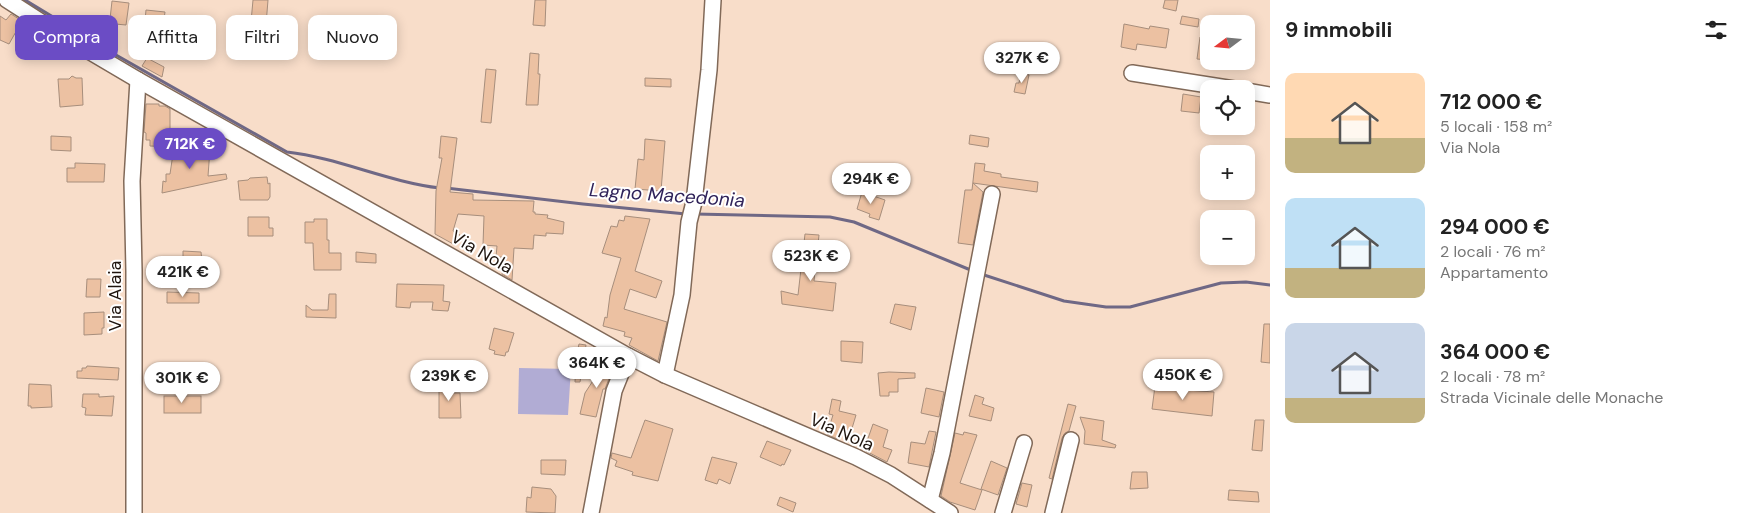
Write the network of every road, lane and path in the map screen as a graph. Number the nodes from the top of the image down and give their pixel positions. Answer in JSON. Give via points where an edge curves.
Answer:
{"nodes":[{"id":1,"x":7,"y":0,"type":"edge"},
{"id":2,"x":713,"y":0,"type":"edge"},
{"id":3,"x":1132,"y":73,"type":"dead end"},
{"id":4,"x":138,"y":80,"type":"junction"},
{"id":5,"x":1200,"y":84,"type":"edge"},
{"id":6,"x":1255,"y":92,"type":"edge"},
{"id":7,"x":1270,"y":95,"type":"edge"},
{"id":8,"x":992,"y":194,"type":"dead end"},
{"id":9,"x":628,"y":356,"type":"junction"},
{"id":10,"x":666,"y":375,"type":"junction"},
{"id":11,"x":1071,"y":440,"type":"dead end"},
{"id":12,"x":1024,"y":443,"type":"dead end"},
{"id":13,"x":930,"y":500,"type":"junction"},
{"id":14,"x":134,"y":513,"type":"edge"},
{"id":15,"x":591,"y":513,"type":"edge"},
{"id":16,"x":950,"y":513,"type":"edge"},
{"id":17,"x":1003,"y":513,"type":"edge"},
{"id":18,"x":1053,"y":513,"type":"edge"}],
"edges":[{"from":1,"to":4,"type":"street","name":"Via Nola"},
{"from":2,"to":10,"type":"street","via":[[709,70],[695,193],[682,295]]},
{"from":3,"to":5,"type":"street"},
{"from":4,"to":9,"type":"street","name":"Via Nola"},
{"from":4,"to":14,"type":"street","name":"Via Alaia","via":[[132,181]]},
{"from":6,"to":7,"type":"street"},
{"from":8,"to":13,"type":"street"},
{"from":9,"to":10,"type":"street","name":"Via Nola"},
{"from":9,"to":15,"type":"street","via":[[614,391]]},
{"from":10,"to":13,"type":"street","name":"Via Nola","via":[[856,457]]},
{"from":11,"to":18,"type":"street"},
{"from":12,"to":17,"type":"street"},
{"from":13,"to":16,"type":"street","name":"Via Nola"}]}
